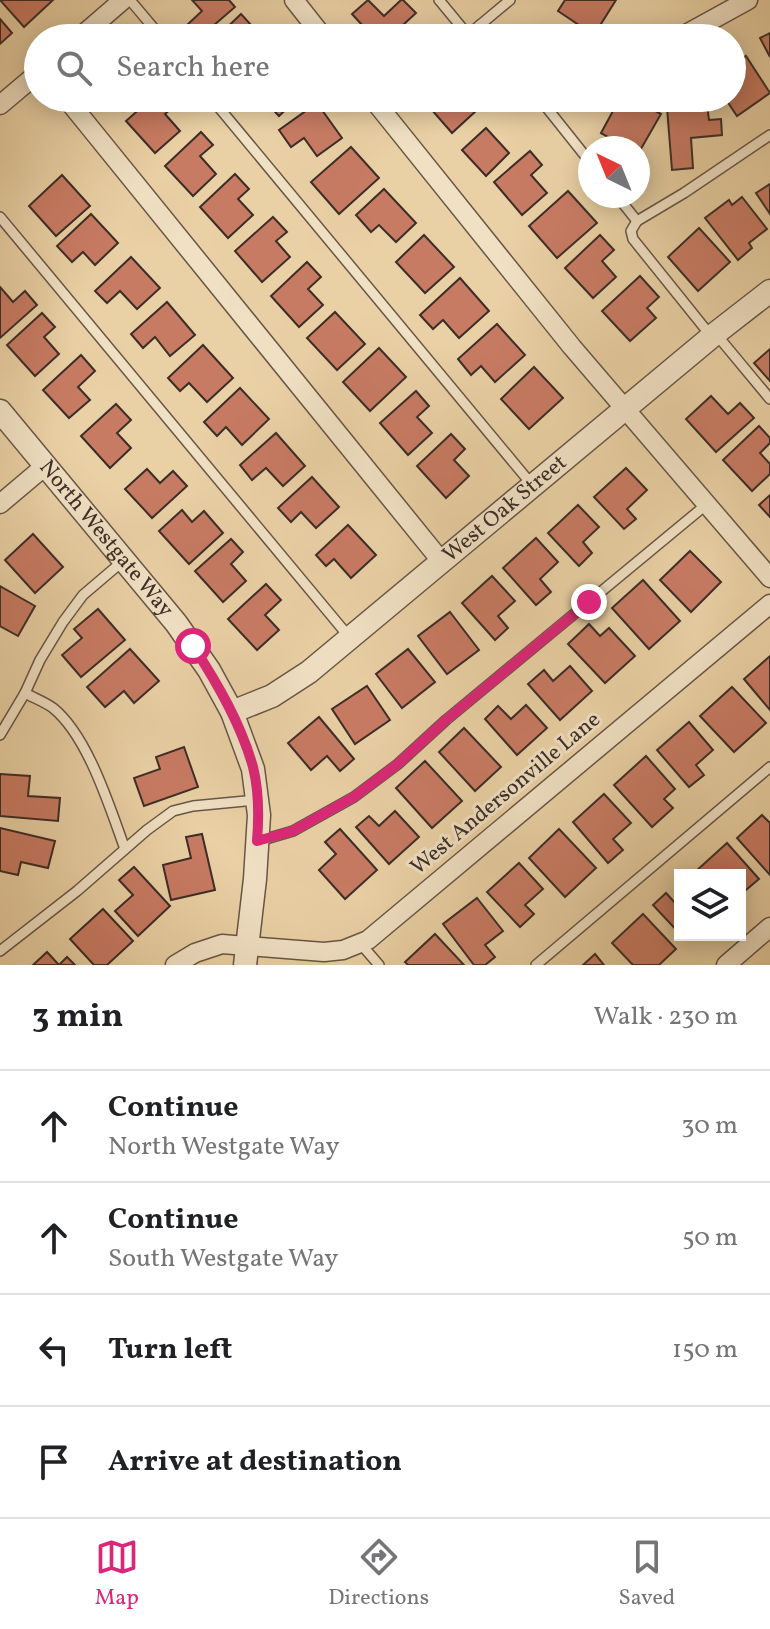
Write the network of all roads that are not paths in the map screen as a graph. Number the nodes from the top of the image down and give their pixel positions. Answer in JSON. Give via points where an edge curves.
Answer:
{"nodes":[{"id":1,"x":123,"y":0,"type":"edge"},
{"id":2,"x":130,"y":0,"type":"edge"},
{"id":3,"x":439,"y":0,"type":"edge"},
{"id":4,"x":510,"y":0,"type":"edge"},
{"id":5,"x":748,"y":0,"type":"edge"},
{"id":6,"x":298,"y":1,"type":"edge"},
{"id":7,"x":95,"y":24,"type":"edge"},
{"id":8,"x":150,"y":24,"type":"edge"},
{"id":9,"x":314,"y":24,"type":"edge"},
{"id":10,"x":459,"y":24,"type":"edge"},
{"id":11,"x":481,"y":24,"type":"edge"},
{"id":12,"x":704,"y":24,"type":"edge"},
{"id":13,"x":24,"y":85,"type":"edge"},
{"id":14,"x":0,"y":105,"type":"edge"},
{"id":15,"x":77,"y":112,"type":"edge"},
{"id":16,"x":223,"y":112,"type":"edge"},
{"id":17,"x":383,"y":112,"type":"edge"},
{"id":18,"x":550,"y":112,"type":"edge"},
{"id":19,"x":770,"y":135,"type":"edge"},
{"id":20,"x":578,"y":147,"type":"edge"},
{"id":21,"x":627,"y":208,"type":"edge"},
{"id":22,"x":0,"y":217,"type":"edge"},
{"id":23,"x":637,"y":221,"type":"junction"},
{"id":24,"x":770,"y":291,"type":"edge"},
{"id":25,"x":714,"y":334,"type":"junction"},
{"id":26,"x":770,"y":399,"type":"edge"},
{"id":27,"x":625,"y":408,"type":"junction"},
{"id":28,"x":0,"y":411,"type":"edge"},
{"id":29,"x":45,"y":466,"type":"junction"},
{"id":30,"x":533,"y":486,"type":"junction"},
{"id":31,"x":0,"y":504,"type":"edge"},
{"id":32,"x":707,"y":504,"type":"junction"},
{"id":33,"x":123,"y":561,"type":"junction"},
{"id":34,"x":442,"y":562,"type":"junction"},
{"id":35,"x":770,"y":578,"type":"edge"},
{"id":36,"x":770,"y":604,"type":"edge"},
{"id":37,"x":350,"y":638,"type":"junction"},
{"id":38,"x":25,"y":693,"type":"junction"},
{"id":39,"x":232,"y":712,"type":"junction"},
{"id":40,"x":0,"y":735,"type":"edge"},
{"id":41,"x":770,"y":767,"type":"edge"},
{"id":42,"x":257,"y":800,"type":"junction"},
{"id":43,"x":257,"y":841,"type":"junction"},
{"id":44,"x":125,"y":849,"type":"junction"},
{"id":45,"x":770,"y":927,"type":"edge"},
{"id":46,"x":360,"y":943,"type":"junction"},
{"id":47,"x":0,"y":951,"type":"edge"},
{"id":48,"x":246,"y":955,"type":"edge"},
{"id":49,"x":175,"y":965,"type":"edge"},
{"id":50,"x":379,"y":965,"type":"edge"},
{"id":51,"x":536,"y":965,"type":"edge"},
{"id":52,"x":726,"y":965,"type":"edge"}],
"edges":[{"from":1,"to":7,"type":"street"},
{"from":2,"to":8,"type":"lane"},
{"from":3,"to":10,"type":"lane"},
{"from":4,"to":11,"type":"lane"},
{"from":5,"to":12,"type":"street"},
{"from":6,"to":9,"type":"street"},
{"from":13,"to":14,"type":"street"},
{"from":15,"to":34,"type":"street"},
{"from":16,"to":30,"type":"lane"},
{"from":17,"to":27,"type":"street"},
{"from":18,"to":20,"type":"lane"},
{"from":19,"to":23,"type":"lane"},
{"from":21,"to":23,"type":"lane"},
{"from":22,"to":37,"type":"lane"},
{"from":23,"to":25,"type":"lane","via":[[633,239]]},
{"from":24,"to":25,"type":"street","name":"West Oak Street"},
{"from":25,"to":26,"type":"lane"},
{"from":25,"to":27,"type":"street","name":"West Oak Street"},
{"from":27,"to":30,"type":"street","name":"West Oak Street"},
{"from":27,"to":32,"type":"street"},
{"from":28,"to":29,"type":"street","name":"North Westgate Way"},
{"from":29,"to":31,"type":"street"},
{"from":29,"to":33,"type":"street","name":"North Westgate Way"},
{"from":30,"to":34,"type":"street","name":"West Oak Street"},
{"from":32,"to":35,"type":"street"},
{"from":32,"to":43,"type":"lane","via":[[354,797],[293,831]]},
{"from":33,"to":38,"type":"lane","via":[[83,595]]},
{"from":33,"to":39,"type":"street","name":"North Westgate Way","via":[[193,646]]},
{"from":34,"to":37,"type":"street","name":"West Oak Street"},
{"from":36,"to":46,"type":"street","name":"West Andersonville Lane"},
{"from":37,"to":39,"type":"street","name":"West Oak Street","via":[[272,696]]},
{"from":38,"to":40,"type":"lane"},
{"from":38,"to":44,"type":"lane","via":[[52,708],[77,736]]},
{"from":39,"to":42,"type":"street","name":"North Westgate Way","via":[[253,769]]},
{"from":41,"to":51,"type":"lane"},
{"from":42,"to":43,"type":"street","name":"North Westgate Way"},
{"from":42,"to":44,"type":"lane","via":[[173,811]]},
{"from":43,"to":48,"type":"street","name":"North Westgate Way"},
{"from":44,"to":47,"type":"lane"},
{"from":45,"to":52,"type":"street"},
{"from":46,"to":48,"type":"street","name":"West Andersonville Lane","via":[[343,950]]},
{"from":46,"to":50,"type":"lane"},
{"from":48,"to":49,"type":"street","name":"West Andersonville Lane","via":[[222,944]]}]}
